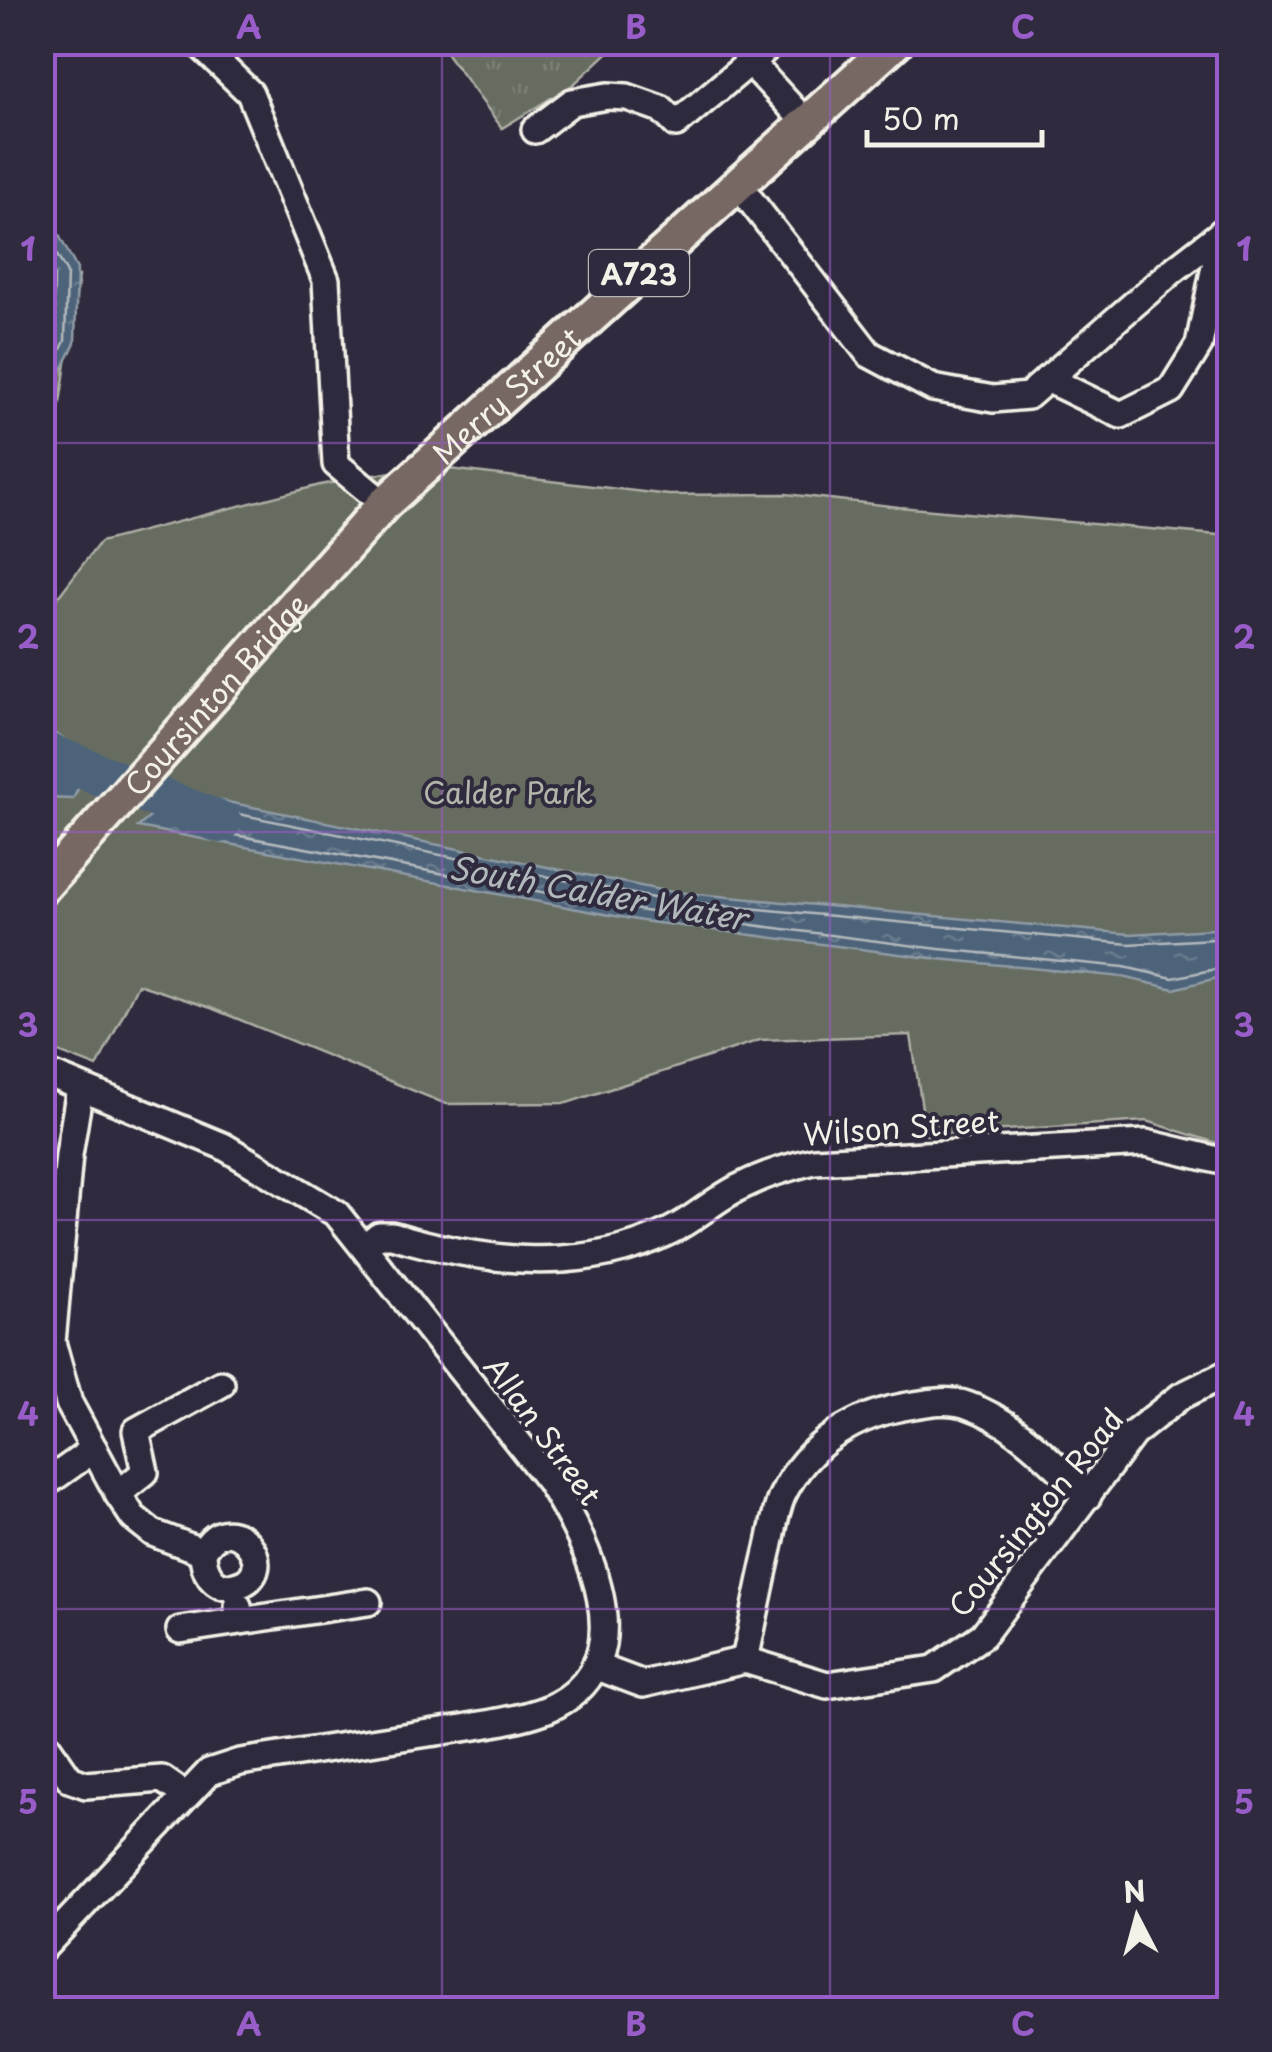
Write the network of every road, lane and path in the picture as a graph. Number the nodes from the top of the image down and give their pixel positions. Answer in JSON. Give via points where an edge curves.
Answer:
{"nodes":[{"id":1,"x":196,"y":42,"type":"edge"},
{"id":2,"x":774,"y":42,"type":"edge"},
{"id":3,"x":896,"y":42,"type":"edge"},
{"id":4,"x":751,"y":63,"type":"junction"},
{"id":5,"x":806,"y":123,"type":"junction"},
{"id":6,"x":535,"y":130,"type":"dead end"},
{"id":7,"x":738,"y":184,"type":"junction"},
{"id":8,"x":1226,"y":229,"type":"edge"},
{"id":9,"x":1047,"y":379,"type":"junction"},
{"id":10,"x":384,"y":504,"type":"junction"},
{"id":11,"x":45,"y":886,"type":"edge"},
{"id":12,"x":42,"y":1071,"type":"edge"},
{"id":13,"x":80,"y":1088,"type":"junction"},
{"id":14,"x":1230,"y":1163,"type":"edge"},
{"id":15,"x":364,"y":1247,"type":"junction"},
{"id":16,"x":47,"y":1344,"type":"edge"},
{"id":17,"x":1230,"y":1372,"type":"edge"},
{"id":18,"x":221,"y":1384,"type":"dead end"},
{"id":19,"x":94,"y":1449,"type":"junction"},
{"id":20,"x":42,"y":1486,"type":"edge"},
{"id":21,"x":118,"y":1494,"type":"junction"},
{"id":22,"x":1088,"y":1496,"type":"junction"},
{"id":23,"x":203,"y":1552,"type":"junction"},
{"id":24,"x":235,"y":1586,"type":"junction"},
{"id":25,"x":368,"y":1602,"type":"dead end"},
{"id":26,"x":240,"y":1621,"type":"junction"},
{"id":27,"x":180,"y":1630,"type":"dead end"},
{"id":28,"x":745,"y":1660,"type":"junction"},
{"id":29,"x":595,"y":1666,"type":"junction"},
{"id":30,"x":43,"y":1740,"type":"edge"},
{"id":31,"x":185,"y":1795,"type":"junction"},
{"id":32,"x":42,"y":1949,"type":"edge"}],
"edges":[{"from":1,"to":10,"type":"street","via":[[250,93],[319,262],[326,280],[336,464]]},
{"from":2,"to":4,"type":"street"},
{"from":3,"to":5,"type":"main road","name":"Merry Street","number":"A723"},
{"from":4,"to":5,"type":"street"},
{"from":4,"to":6,"type":"street","via":[[676,124],[661,109],[608,96],[572,102]]},
{"from":5,"to":7,"type":"main road","name":"Merry Street","number":"A723"},
{"from":7,"to":9,"type":"street","via":[[868,354],[933,388],[993,399],[1028,396]]},
{"from":7,"to":10,"type":"main road","name":"Merry Street","number":"A723"},
{"from":8,"to":9,"type":"street"},
{"from":8,"to":9,"type":"street","via":[[1199,345],[1171,390],[1121,415]]},
{"from":10,"to":11,"type":"main road","name":"Coursinton Bridge","number":"A723"},
{"from":12,"to":13,"type":"street","name":"Allan Street"},
{"from":13,"to":15,"type":"street","name":"Allan Street","via":[[224,1146],[337,1214]]},
{"from":13,"to":16,"type":"street"},
{"from":14,"to":15,"type":"street","name":"Wilson Street","via":[[1146,1143],[814,1161],[739,1187],[672,1231],[586,1258],[467,1254],[392,1235],[379,1235]]},
{"from":15,"to":29,"type":"street","name":"Allan Street","via":[[572,1520],[602,1608],[604,1638]]},
{"from":16,"to":19,"type":"street"},
{"from":17,"to":22,"type":"street","name":"Coursington Road","via":[[1181,1396],[1133,1434]]},
{"from":18,"to":21,"type":"street","via":[[136,1431],[145,1472]]},
{"from":19,"to":20,"type":"street"},
{"from":19,"to":21,"type":"street"},
{"from":21,"to":23,"type":"street","via":[[153,1533]]},
{"from":22,"to":28,"type":"street","name":"Coursington Road","via":[[983,1635],[934,1668],[827,1684]]},
{"from":22,"to":28,"type":"street","via":[[1031,1444],[965,1404],[897,1407],[842,1428],[795,1471],[780,1502]]},
{"from":23,"to":24,"type":"street","via":[[212,1580]]},
{"from":23,"to":24,"type":"street","via":[[217,1536],[247,1540],[254,1571]]},
{"from":24,"to":26,"type":"street"},
{"from":25,"to":26,"type":"street"},
{"from":26,"to":27,"type":"street"},
{"from":28,"to":29,"type":"street","name":"Coursington Road","via":[[643,1684]]},
{"from":29,"to":31,"type":"street","via":[[573,1694],[543,1711],[240,1762],[209,1772]]},
{"from":30,"to":31,"type":"street","via":[[70,1779],[86,1785],[162,1779]]},
{"from":31,"to":32,"type":"street"}]}
